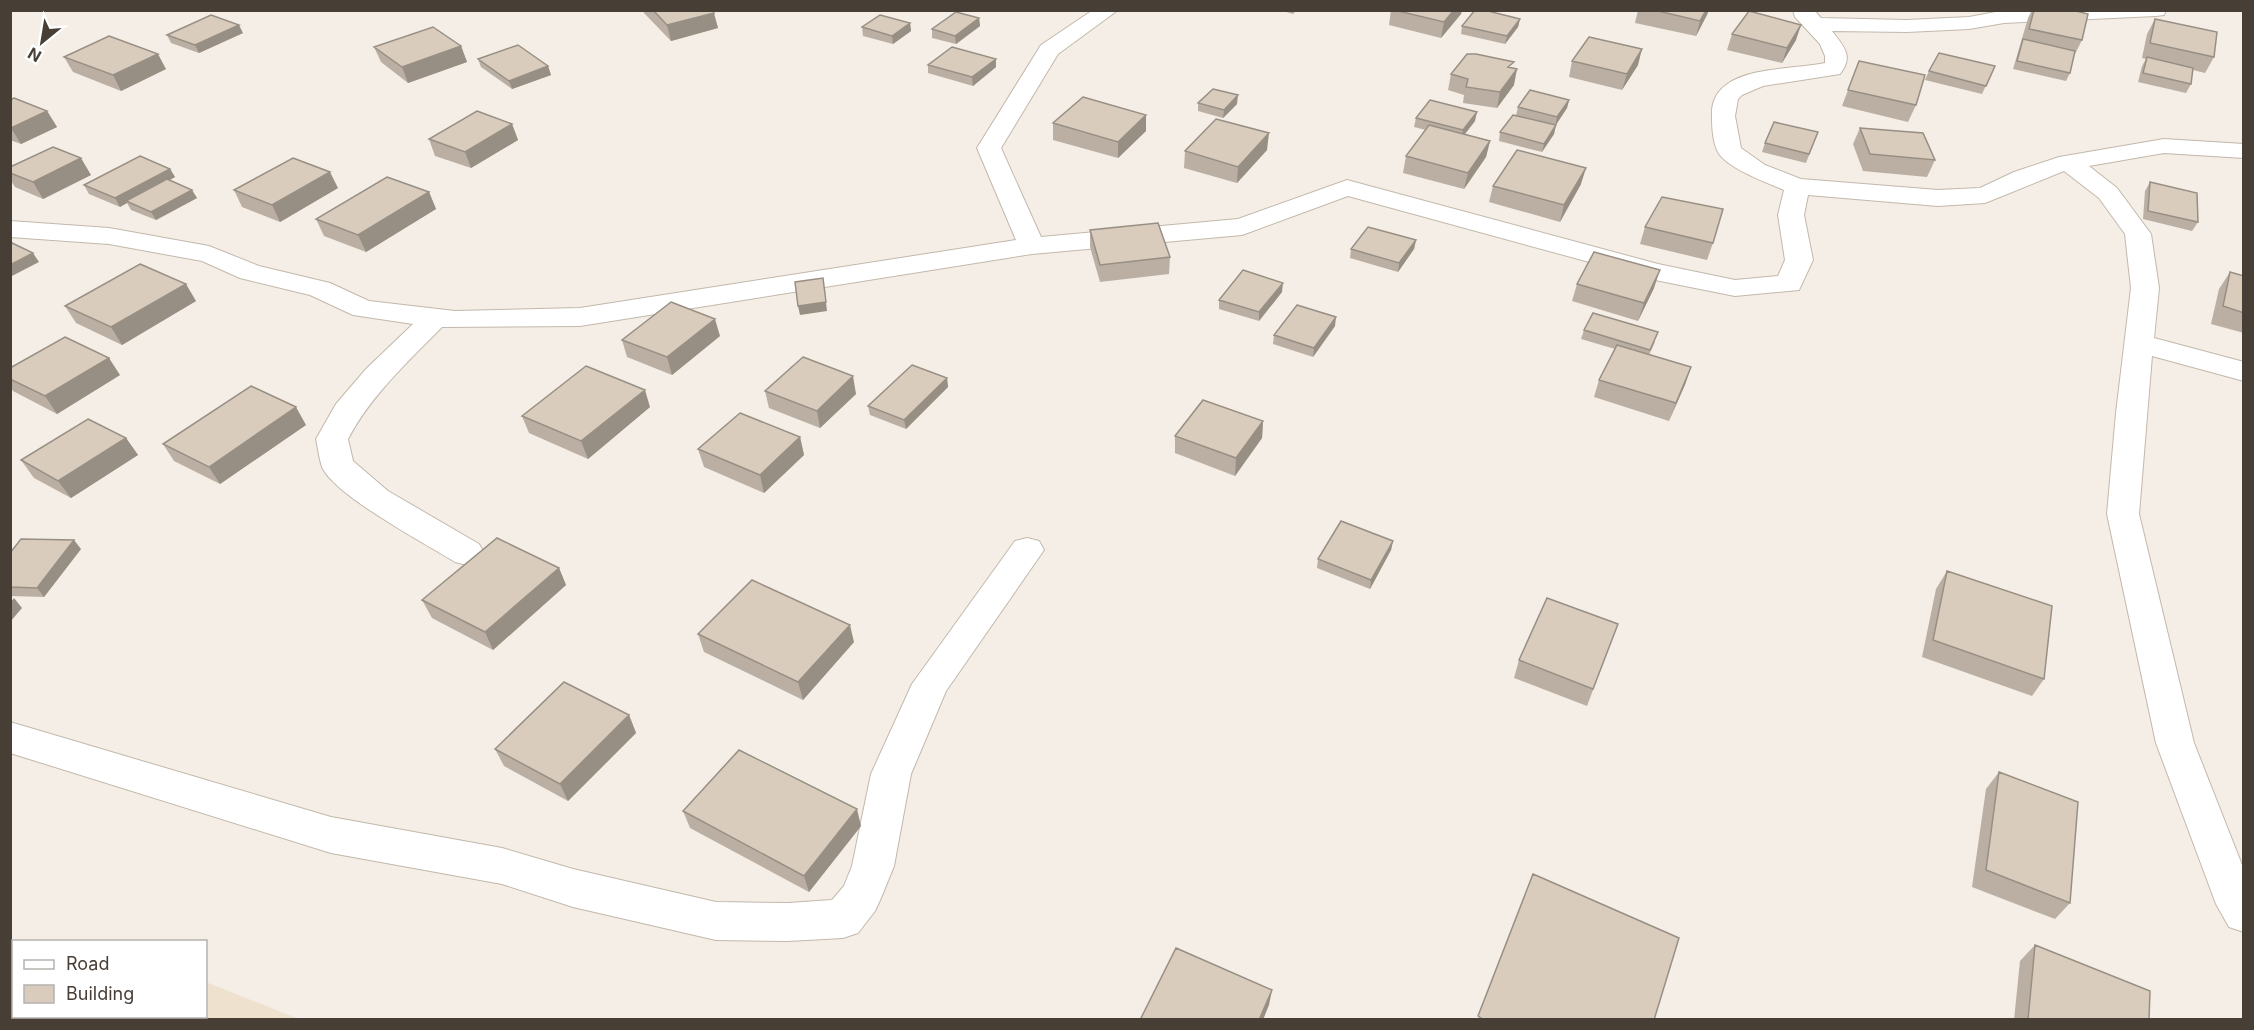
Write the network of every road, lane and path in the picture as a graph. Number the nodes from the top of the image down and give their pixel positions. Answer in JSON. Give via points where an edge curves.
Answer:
{"nodes":[{"id":1,"x":1108,"y":10,"type":"edge"},
{"id":2,"x":2156,"y":10,"type":"edge"},
{"id":3,"x":1808,"y":17,"type":"edge"},
{"id":4,"x":2244,"y":151,"type":"edge"},
{"id":5,"x":2068,"y":162,"type":"junction"},
{"id":6,"x":1797,"y":186,"type":"junction"},
{"id":7,"x":10,"y":229,"type":"edge"},
{"id":8,"x":1032,"y":246,"type":"junction"},
{"id":9,"x":435,"y":318,"type":"junction"},
{"id":10,"x":2139,"y":342,"type":"junction"},
{"id":11,"x":2244,"y":372,"type":"edge"},
{"id":12,"x":1027,"y":550,"type":"dead end"},
{"id":13,"x":467,"y":553,"type":"dead end"},
{"id":14,"x":10,"y":737,"type":"edge"},
{"id":15,"x":2244,"y":913,"type":"edge"}],
"edges":[{"from":1,"to":8,"type":"street","via":[[1049,50],[989,148]]},
{"from":2,"to":3,"type":"street","via":[[1907,26]]},
{"from":3,"to":6,"type":"street","via":[[1835,53],[1837,61],[1832,69],[1754,80],[1736,87],[1727,97],[1723,113],[1729,151],[1756,170]]},
{"from":4,"to":5,"type":"street","via":[[2164,146]]},
{"from":5,"to":6,"type":"street","via":[[1985,195],[1938,198]]},
{"from":5,"to":10,"type":"street","via":[[2108,193],[2138,234],[2145,288]]},
{"from":6,"to":8,"type":"street","via":[[1791,215],[1799,260],[1789,284],[1735,288],[1655,272],[1347,188],[1242,227]]},
{"from":7,"to":9,"type":"street","via":[[109,236],[209,254],[250,272],[320,289],[363,309]]},
{"from":8,"to":9,"type":"street","via":[[580,317]]},
{"from":9,"to":13,"type":"street","via":[[347,411],[332,439],[338,466],[369,492]]},
{"from":10,"to":11,"type":"street"},
{"from":10,"to":15,"type":"street","via":[[2123,514],[2175,743],[2231,891]]},
{"from":12,"to":14,"type":"street","via":[[930,684],[891,774],[873,866],[860,898],[843,919],[716,921],[573,888],[502,866],[331,835]]}]}
